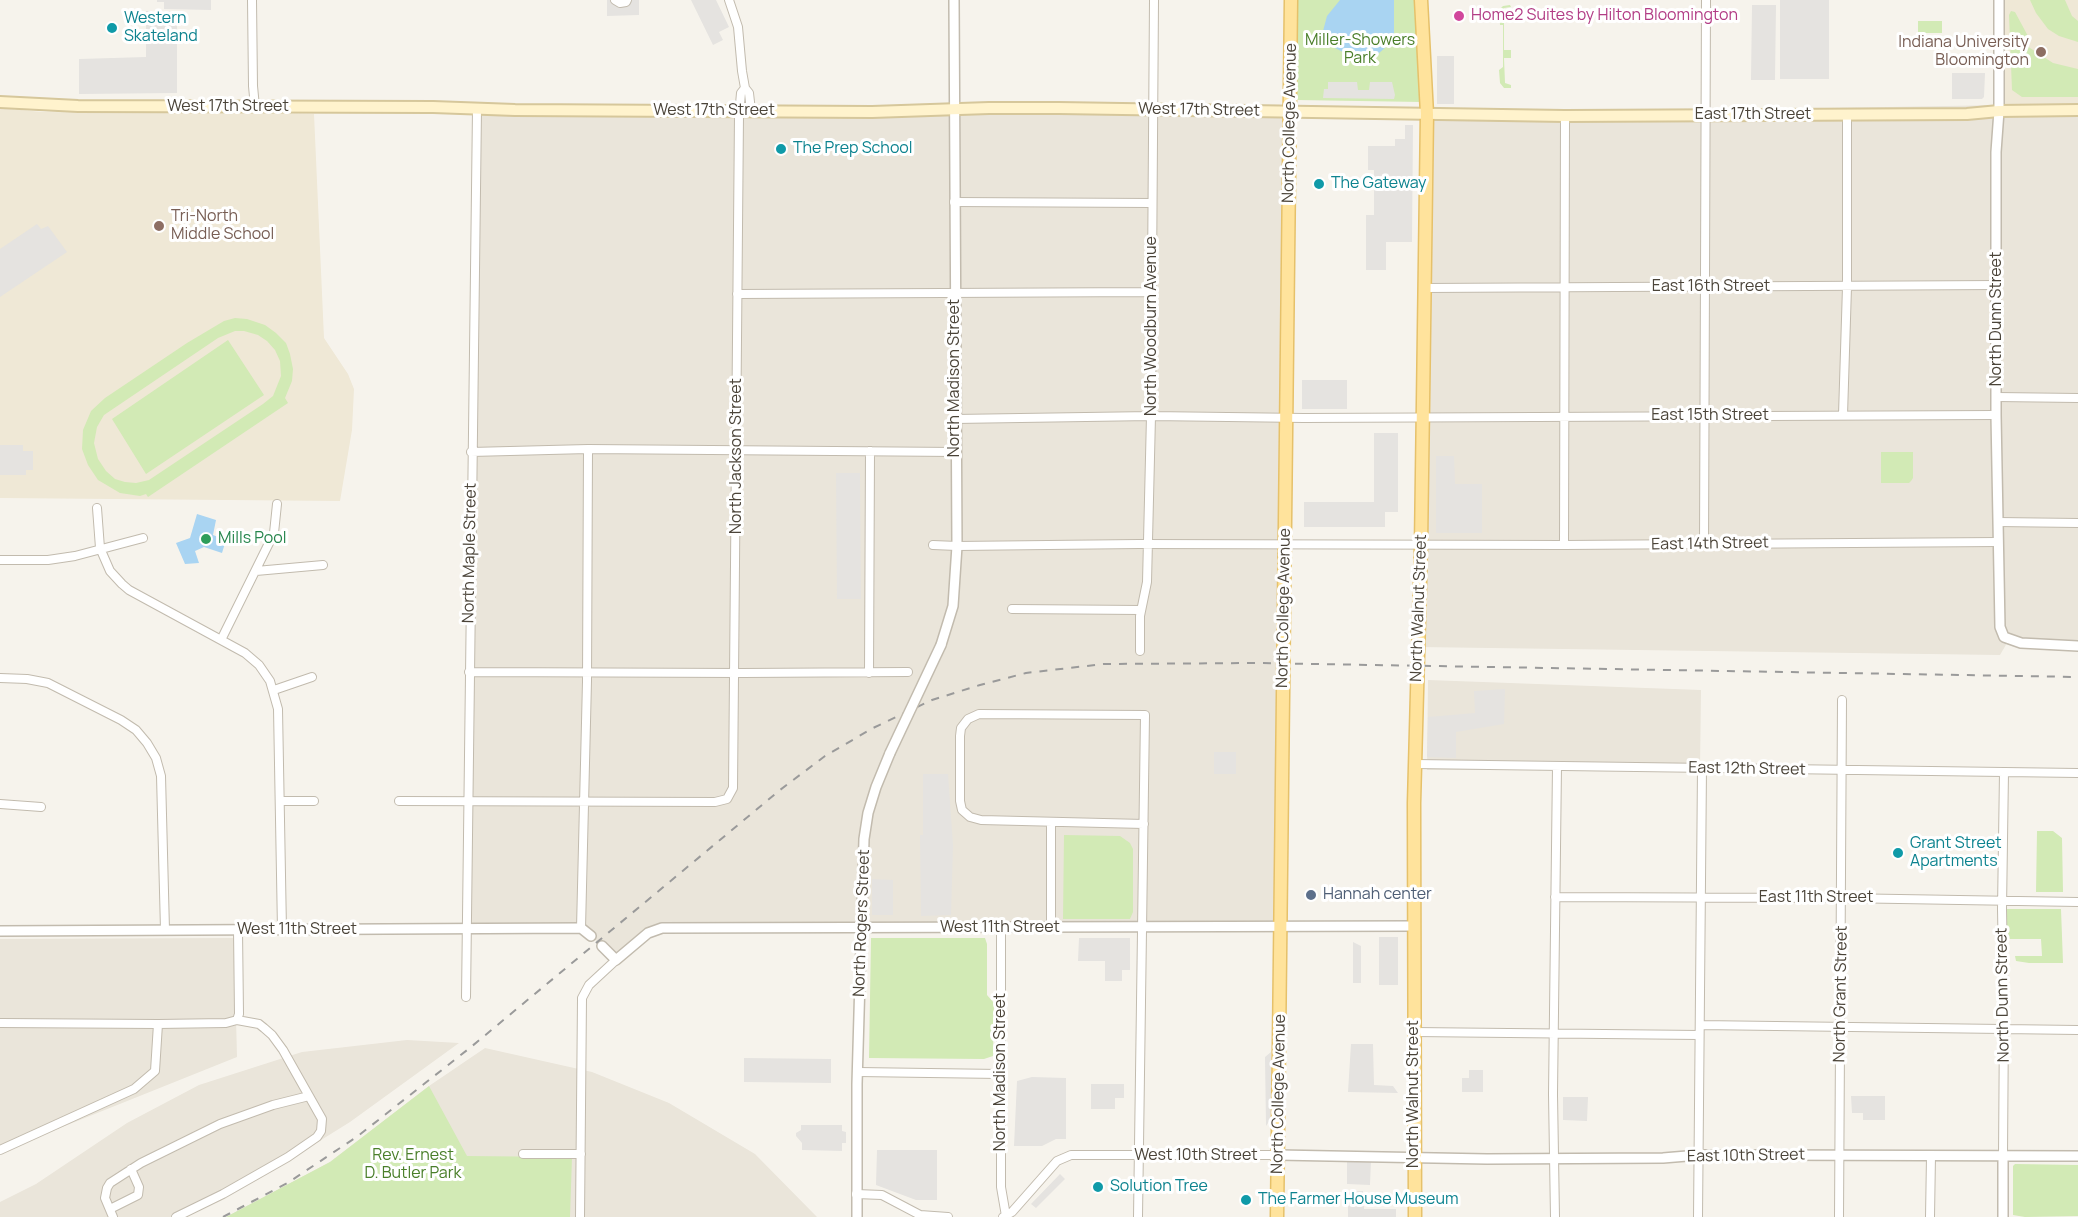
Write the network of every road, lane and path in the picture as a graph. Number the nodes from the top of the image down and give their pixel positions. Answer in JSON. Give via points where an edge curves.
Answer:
{"nodes":[{"id":1,"x":252,"y":0,"type":"edge"},
{"id":2,"x":615,"y":0,"type":"edge"},
{"id":3,"x":627,"y":0,"type":"edge"},
{"id":4,"x":954,"y":0,"type":"edge"},
{"id":5,"x":1154,"y":0,"type":"edge"},
{"id":6,"x":1291,"y":0,"type":"edge"},
{"id":7,"x":1421,"y":0,"type":"edge"},
{"id":8,"x":1706,"y":0,"type":"edge"},
{"id":9,"x":1999,"y":0,"type":"edge"},
{"id":10,"x":733,"y":1,"type":"edge"},
{"id":11,"x":0,"y":102,"type":"edge"},
{"id":12,"x":255,"y":107,"type":"junction"},
{"id":13,"x":477,"y":108,"type":"junction"},
{"id":14,"x":953,"y":109,"type":"junction"},
{"id":15,"x":1153,"y":109,"type":"junction"},
{"id":16,"x":2078,"y":110,"type":"edge"},
{"id":17,"x":745,"y":111,"type":"junction"},
{"id":18,"x":1999,"y":111,"type":"junction"},
{"id":19,"x":1289,"y":112,"type":"junction"},
{"id":20,"x":1427,"y":114,"type":"junction"},
{"id":21,"x":1705,"y":115,"type":"junction"},
{"id":22,"x":1847,"y":115,"type":"junction"},
{"id":23,"x":1565,"y":116,"type":"junction"},
{"id":24,"x":954,"y":202,"type":"junction"},
{"id":25,"x":1152,"y":204,"type":"junction"},
{"id":26,"x":1998,"y":285,"type":"junction"},
{"id":27,"x":1564,"y":287,"type":"junction"},
{"id":28,"x":1847,"y":287,"type":"junction"},
{"id":29,"x":1425,"y":288,"type":"junction"},
{"id":30,"x":1704,"y":288,"type":"junction"},
{"id":31,"x":955,"y":292,"type":"junction"},
{"id":32,"x":1151,"y":292,"type":"junction"},
{"id":33,"x":737,"y":294,"type":"junction"},
{"id":34,"x":1996,"y":397,"type":"junction"},
{"id":35,"x":2078,"y":398,"type":"edge"},
{"id":36,"x":1843,"y":415,"type":"junction"},
{"id":37,"x":1996,"y":415,"type":"junction"},
{"id":38,"x":1151,"y":416,"type":"junction"},
{"id":39,"x":1704,"y":416,"type":"junction"},
{"id":40,"x":1424,"y":417,"type":"junction"},
{"id":41,"x":1564,"y":417,"type":"junction"},
{"id":42,"x":1287,"y":418,"type":"junction"},
{"id":43,"x":955,"y":419,"type":"junction"},
{"id":44,"x":588,"y":449,"type":"junction"},
{"id":45,"x":870,"y":451,"type":"junction"},
{"id":46,"x":471,"y":452,"type":"junction"},
{"id":47,"x":737,"y":452,"type":"junction"},
{"id":48,"x":956,"y":452,"type":"junction"},
{"id":49,"x":277,"y":504,"type":"dead end"},
{"id":50,"x":97,"y":508,"type":"dead end"},
{"id":51,"x":1998,"y":522,"type":"junction"},
{"id":52,"x":2078,"y":523,"type":"edge"},
{"id":53,"x":143,"y":538,"type":"dead end"},
{"id":54,"x":1998,"y":542,"type":"junction"},
{"id":55,"x":1148,"y":544,"type":"junction"},
{"id":56,"x":1704,"y":544,"type":"junction"},
{"id":57,"x":933,"y":545,"type":"dead end"},
{"id":58,"x":1286,"y":545,"type":"junction"},
{"id":59,"x":1421,"y":545,"type":"junction"},
{"id":60,"x":1564,"y":545,"type":"junction"},
{"id":61,"x":957,"y":546,"type":"junction"},
{"id":62,"x":100,"y":548,"type":"junction"},
{"id":63,"x":0,"y":560,"type":"edge"},
{"id":64,"x":323,"y":565,"type":"dead end"},
{"id":65,"x":256,"y":571,"type":"junction"},
{"id":66,"x":1012,"y":609,"type":"dead end"},
{"id":67,"x":1142,"y":610,"type":"junction"},
{"id":68,"x":221,"y":640,"type":"junction"},
{"id":69,"x":941,"y":645,"type":"joint"},
{"id":70,"x":2078,"y":646,"type":"edge"},
{"id":71,"x":1140,"y":651,"type":"dead end"},
{"id":72,"x":469,"y":672,"type":"junction"},
{"id":73,"x":908,"y":672,"type":"dead end"},
{"id":74,"x":587,"y":673,"type":"junction"},
{"id":75,"x":869,"y":673,"type":"junction"},
{"id":76,"x":734,"y":674,"type":"junction"},
{"id":77,"x":312,"y":677,"type":"dead end"},
{"id":78,"x":0,"y":678,"type":"edge"},
{"id":79,"x":274,"y":690,"type":"junction"},
{"id":80,"x":1842,"y":700,"type":"dead end"},
{"id":81,"x":1415,"y":764,"type":"junction"},
{"id":82,"x":1557,"y":766,"type":"junction"},
{"id":83,"x":1701,"y":768,"type":"junction"},
{"id":84,"x":1841,"y":770,"type":"junction"},
{"id":85,"x":2004,"y":772,"type":"junction"},
{"id":86,"x":2078,"y":774,"type":"edge"},
{"id":87,"x":280,"y":801,"type":"junction"},
{"id":88,"x":314,"y":801,"type":"dead end"},
{"id":89,"x":399,"y":801,"type":"dead end"},
{"id":90,"x":467,"y":802,"type":"junction"},
{"id":91,"x":584,"y":802,"type":"junction"},
{"id":92,"x":0,"y":804,"type":"edge"},
{"id":93,"x":41,"y":807,"type":"dead end"},
{"id":94,"x":1051,"y":822,"type":"junction"},
{"id":95,"x":1144,"y":824,"type":"junction"},
{"id":96,"x":1555,"y":897,"type":"junction"},
{"id":97,"x":1701,"y":898,"type":"junction"},
{"id":98,"x":1840,"y":898,"type":"junction"},
{"id":99,"x":2002,"y":900,"type":"junction"},
{"id":100,"x":2078,"y":902,"type":"edge"},
{"id":101,"x":1415,"y":926,"type":"junction"},
{"id":102,"x":1280,"y":927,"type":"junction"},
{"id":103,"x":581,"y":928,"type":"junction"},
{"id":104,"x":862,"y":928,"type":"junction"},
{"id":105,"x":1001,"y":928,"type":"junction"},
{"id":106,"x":1051,"y":928,"type":"junction"},
{"id":107,"x":1142,"y":928,"type":"junction"},
{"id":108,"x":466,"y":929,"type":"junction"},
{"id":109,"x":165,"y":930,"type":"junction"},
{"id":110,"x":238,"y":930,"type":"junction"},
{"id":111,"x":282,"y":930,"type":"junction"},
{"id":112,"x":0,"y":931,"type":"edge"},
{"id":113,"x":591,"y":936,"type":"dead end"},
{"id":114,"x":602,"y":946,"type":"dead end"},
{"id":115,"x":616,"y":960,"type":"junction"},
{"id":116,"x":466,"y":997,"type":"dead end"},
{"id":117,"x":237,"y":1020,"type":"junction"},
{"id":118,"x":0,"y":1023,"type":"edge"},
{"id":119,"x":158,"y":1024,"type":"junction"},
{"id":120,"x":1700,"y":1025,"type":"junction"},
{"id":121,"x":1839,"y":1027,"type":"junction"},
{"id":122,"x":2003,"y":1029,"type":"junction"},
{"id":123,"x":2078,"y":1030,"type":"edge"},
{"id":124,"x":1414,"y":1032,"type":"junction"},
{"id":125,"x":1553,"y":1033,"type":"junction"},
{"id":126,"x":1699,"y":1035,"type":"junction"},
{"id":127,"x":858,"y":1072,"type":"junction"},
{"id":128,"x":1000,"y":1074,"type":"junction"},
{"id":129,"x":309,"y":1096,"type":"junction"},
{"id":130,"x":0,"y":1150,"type":"edge"},
{"id":131,"x":523,"y":1154,"type":"dead end"},
{"id":132,"x":581,"y":1154,"type":"junction"},
{"id":133,"x":1278,"y":1155,"type":"junction"},
{"id":134,"x":1698,"y":1155,"type":"junction"},
{"id":135,"x":1138,"y":1156,"type":"junction"},
{"id":136,"x":1839,"y":1156,"type":"junction"},
{"id":137,"x":1931,"y":1156,"type":"junction"},
{"id":138,"x":2003,"y":1156,"type":"junction"},
{"id":139,"x":2078,"y":1156,"type":"edge"},
{"id":140,"x":1414,"y":1157,"type":"junction"},
{"id":141,"x":1553,"y":1158,"type":"junction"},
{"id":142,"x":130,"y":1169,"type":"junction"},
{"id":143,"x":856,"y":1194,"type":"junction"},
{"id":144,"x":112,"y":1213,"type":"edge"},
{"id":145,"x":1004,"y":1216,"type":"edge"},
{"id":146,"x":176,"y":1217,"type":"edge"},
{"id":147,"x":580,"y":1217,"type":"edge"},
{"id":148,"x":856,"y":1217,"type":"edge"},
{"id":149,"x":948,"y":1217,"type":"edge"},
{"id":150,"x":1138,"y":1217,"type":"edge"},
{"id":151,"x":1277,"y":1217,"type":"edge"},
{"id":152,"x":1415,"y":1217,"type":"edge"},
{"id":153,"x":1555,"y":1217,"type":"edge"},
{"id":154,"x":1698,"y":1217,"type":"edge"},
{"id":155,"x":1839,"y":1217,"type":"edge"},
{"id":156,"x":1930,"y":1217,"type":"edge"},
{"id":157,"x":2003,"y":1217,"type":"edge"}],
"edges":[{"from":1,"to":12,"type":"street"},
{"from":2,"to":3,"type":"street"},
{"from":4,"to":14,"type":"street","name":"North Madison Street"},
{"from":5,"to":15,"type":"street","name":"North Woodburn Avenue"},
{"from":6,"to":19,"type":"main road","name":"North College Avenue"},
{"from":7,"to":20,"type":"main road","name":"North Walnut Street"},
{"from":8,"to":21,"type":"street"},
{"from":9,"to":18,"type":"street","name":"North Dunn Street"},
{"from":10,"to":17,"type":"street","name":"North Jackson Street","via":[[745,88],[749,93]]},
{"from":11,"to":12,"type":"main road","name":"West 17th Street"},
{"from":12,"to":13,"type":"main road","name":"West 17th Street"},
{"from":13,"to":17,"type":"main road","name":"West 17th Street"},
{"from":13,"to":46,"type":"street","name":"North Maple Street"},
{"from":14,"to":15,"type":"main road","name":"West 17th Street"},
{"from":14,"to":17,"type":"main road","name":"West 17th Street"},
{"from":14,"to":24,"type":"street","name":"North Madison Street"},
{"from":15,"to":19,"type":"main road","name":"West 17th Street"},
{"from":15,"to":25,"type":"street","name":"North Woodburn Avenue"},
{"from":16,"to":18,"type":"main road","name":"East 17th Street"},
{"from":17,"to":33,"type":"street","name":"North Jackson Street"},
{"from":18,"to":22,"type":"main road","name":"East 17th Street"},
{"from":18,"to":26,"type":"street","name":"North Dunn Street"},
{"from":19,"to":20,"type":"main road","name":"West 17th Street"},
{"from":19,"to":42,"type":"main road","name":"North College Avenue"},
{"from":20,"to":23,"type":"main road","name":"East 17th Street"},
{"from":20,"to":29,"type":"main road","name":"North Walnut Street"},
{"from":21,"to":22,"type":"main road","name":"East 17th Street"},
{"from":21,"to":23,"type":"main road","name":"East 17th Street"},
{"from":21,"to":30,"type":"street"},
{"from":22,"to":28,"type":"street"},
{"from":23,"to":27,"type":"street"},
{"from":24,"to":25,"type":"street"},
{"from":24,"to":31,"type":"street","name":"North Madison Street"},
{"from":25,"to":32,"type":"street","name":"North Woodburn Avenue"},
{"from":26,"to":28,"type":"street","name":"East 16th Street"},
{"from":26,"to":34,"type":"street","name":"North Dunn Street"},
{"from":27,"to":29,"type":"street","name":"East 16th Street"},
{"from":27,"to":30,"type":"street","name":"East 16th Street"},
{"from":27,"to":41,"type":"street"},
{"from":28,"to":30,"type":"street","name":"East 16th Street"},
{"from":28,"to":36,"type":"street"},
{"from":29,"to":40,"type":"main road","name":"North Walnut Street"},
{"from":30,"to":39,"type":"street"},
{"from":31,"to":32,"type":"street"},
{"from":31,"to":33,"type":"street"},
{"from":31,"to":43,"type":"street","name":"North Madison Street"},
{"from":32,"to":38,"type":"street","name":"North Woodburn Avenue"},
{"from":33,"to":47,"type":"street","name":"North Jackson Street"},
{"from":34,"to":35,"type":"street"},
{"from":34,"to":37,"type":"street","name":"North Dunn Street"},
{"from":36,"to":37,"type":"street","name":"East 15th Street"},
{"from":36,"to":39,"type":"street","name":"East 15th Street"},
{"from":37,"to":51,"type":"street","name":"North Dunn Street"},
{"from":38,"to":42,"type":"street","name":"East 15th Street"},
{"from":38,"to":43,"type":"street","name":"East 15th Street"},
{"from":38,"to":55,"type":"street","name":"North Woodburn Avenue"},
{"from":39,"to":41,"type":"street","name":"East 15th Street"},
{"from":39,"to":56,"type":"street"},
{"from":40,"to":41,"type":"street","name":"East 15th Street"},
{"from":40,"to":42,"type":"street","name":"East 15th Street"},
{"from":40,"to":59,"type":"main road","name":"North Walnut Street"},
{"from":41,"to":60,"type":"street"},
{"from":42,"to":58,"type":"main road","name":"North College Avenue"},
{"from":43,"to":48,"type":"street","name":"North Madison Street"},
{"from":44,"to":46,"type":"street"},
{"from":44,"to":47,"type":"street"},
{"from":44,"to":74,"type":"street"},
{"from":45,"to":47,"type":"street"},
{"from":45,"to":48,"type":"street"},
{"from":45,"to":75,"type":"street"},
{"from":46,"to":72,"type":"street","name":"North Maple Street"},
{"from":47,"to":76,"type":"street","name":"North Jackson Street"},
{"from":48,"to":61,"type":"street","name":"North Madison Street"},
{"from":49,"to":65,"type":"street","via":[[274,533]]},
{"from":50,"to":62,"type":"street"},
{"from":51,"to":52,"type":"street"},
{"from":51,"to":54,"type":"street","name":"North Dunn Street"},
{"from":53,"to":62,"type":"street"},
{"from":54,"to":56,"type":"street","name":"East 14th Street"},
{"from":54,"to":70,"type":"street","name":"North Dunn Street","via":[[1998,610],[2004,637],[2021,643]]},
{"from":55,"to":58,"type":"street","name":"East 14th Street"},
{"from":55,"to":61,"type":"street","name":"East 14th Street"},
{"from":55,"to":67,"type":"street","name":"North Woodburn Avenue"},
{"from":56,"to":60,"type":"street","name":"East 14th Street"},
{"from":57,"to":61,"type":"street","name":"East 14th Street"},
{"from":58,"to":59,"type":"street","name":"East 14th Street"},
{"from":58,"to":102,"type":"main road","name":"North College Avenue"},
{"from":59,"to":60,"type":"street","name":"East 14th Street"},
{"from":59,"to":81,"type":"main road","name":"North Walnut Street"},
{"from":61,"to":69,"type":"street","name":"North Madison Street","via":[[953,606]]},
{"from":62,"to":63,"type":"street","via":[[48,560]]},
{"from":62,"to":68,"type":"street","via":[[110,571],[129,591]]},
{"from":64,"to":65,"type":"street"},
{"from":65,"to":68,"type":"street"},
{"from":66,"to":67,"type":"street"},
{"from":67,"to":71,"type":"street","name":"North Woodburn Avenue"},
{"from":68,"to":79,"type":"street","via":[[253,659]]},
{"from":69,"to":104,"type":"street","name":"North Rogers Street","bridge":true,"via":[[890,753],[868,813]]},
{"from":72,"to":74,"type":"street"},
{"from":72,"to":90,"type":"street","name":"North Maple Street"},
{"from":73,"to":75,"type":"street"},
{"from":74,"to":76,"type":"street"},
{"from":74,"to":91,"type":"street"},
{"from":75,"to":76,"type":"street"},
{"from":76,"to":91,"type":"street","name":"North Jackson Street","via":[[733,788],[727,799]]},
{"from":77,"to":79,"type":"street"},
{"from":78,"to":109,"type":"street","via":[[48,683],[121,720],[147,743],[161,776]]},
{"from":79,"to":87,"type":"street","via":[[279,709]]},
{"from":80,"to":84,"type":"street","name":"North Grant Street"},
{"from":81,"to":82,"type":"street","name":"East 12th Street"},
{"from":81,"to":101,"type":"main road","name":"North Walnut Street"},
{"from":82,"to":83,"type":"street","name":"East 12th Street"},
{"from":82,"to":96,"type":"street"},
{"from":83,"to":84,"type":"street","name":"East 12th Street"},
{"from":83,"to":97,"type":"street"},
{"from":84,"to":85,"type":"street","name":"East 12th Street"},
{"from":84,"to":98,"type":"street","name":"North Grant Street"},
{"from":85,"to":86,"type":"street","name":"East 12th Street"},
{"from":85,"to":99,"type":"street","name":"North Dunn Street"},
{"from":87,"to":88,"type":"street"},
{"from":87,"to":111,"type":"street"},
{"from":89,"to":90,"type":"street"},
{"from":90,"to":91,"type":"street"},
{"from":90,"to":108,"type":"street","name":"North Maple Street"},
{"from":91,"to":103,"type":"street"},
{"from":92,"to":93,"type":"street"},
{"from":94,"to":95,"type":"street"},
{"from":94,"to":95,"type":"street","via":[[981,820],[962,810],[960,735],[967,720],[979,714],[1145,715]]},
{"from":94,"to":106,"type":"street"},
{"from":95,"to":107,"type":"street"},
{"from":96,"to":97,"type":"street","name":"East 11th Street"},
{"from":96,"to":125,"type":"street"},
{"from":97,"to":98,"type":"street","name":"East 11th Street"},
{"from":97,"to":120,"type":"street"},
{"from":98,"to":99,"type":"street","name":"East 11th Street"},
{"from":98,"to":121,"type":"street","name":"North Grant Street"},
{"from":99,"to":100,"type":"street","name":"East 11th Street"},
{"from":99,"to":122,"type":"street","name":"North Dunn Street"},
{"from":101,"to":102,"type":"street","name":"West 11th Street"},
{"from":101,"to":124,"type":"main road","name":"North Walnut Street"},
{"from":102,"to":107,"type":"street","name":"West 11th Street"},
{"from":102,"to":133,"type":"main road","name":"North College Avenue"},
{"from":103,"to":108,"type":"street","name":"West 11th Street"},
{"from":103,"to":113,"type":"street"},
{"from":104,"to":105,"type":"street","name":"West 11th Street"},
{"from":104,"to":115,"type":"street","name":"West 11th Street","via":[[657,929]]},
{"from":104,"to":127,"type":"street","name":"North Rogers Street"},
{"from":105,"to":106,"type":"street","name":"West 11th Street"},
{"from":105,"to":128,"type":"street","name":"North Madison Street"},
{"from":106,"to":107,"type":"street","name":"West 11th Street"},
{"from":107,"to":135,"type":"street"},
{"from":108,"to":111,"type":"street","name":"West 11th Street"},
{"from":108,"to":116,"type":"street","name":"North Maple Street"},
{"from":109,"to":110,"type":"street","name":"West 11th Street"},
{"from":109,"to":112,"type":"street","name":"West 11th Street"},
{"from":110,"to":111,"type":"street","name":"West 11th Street"},
{"from":110,"to":117,"type":"street"},
{"from":114,"to":115,"type":"street"},
{"from":115,"to":132,"type":"street","via":[[582,998]]},
{"from":117,"to":119,"type":"street"},
{"from":117,"to":129,"type":"street","via":[[259,1024],[269,1031]]},
{"from":118,"to":119,"type":"street"},
{"from":119,"to":130,"type":"street","via":[[155,1071],[134,1089]]},
{"from":120,"to":121,"type":"street"},
{"from":120,"to":126,"type":"street"},
{"from":121,"to":122,"type":"street"},
{"from":121,"to":136,"type":"street","name":"North Grant Street"},
{"from":122,"to":123,"type":"street"},
{"from":122,"to":138,"type":"street","name":"North Dunn Street"},
{"from":124,"to":125,"type":"street"},
{"from":124,"to":140,"type":"main road","name":"North Walnut Street"},
{"from":125,"to":126,"type":"street"},
{"from":125,"to":141,"type":"street"},
{"from":126,"to":134,"type":"street"},
{"from":127,"to":128,"type":"street"},
{"from":127,"to":143,"type":"street","name":"North Rogers Street"},
{"from":128,"to":145,"type":"street","name":"North Madison Street"},
{"from":129,"to":142,"type":"street","via":[[220,1124]]},
{"from":129,"to":146,"type":"street","via":[[322,1119],[317,1137],[223,1194]]},
{"from":131,"to":132,"type":"street"},
{"from":132,"to":147,"type":"street"},
{"from":133,"to":135,"type":"street","name":"West 10th Street"},
{"from":133,"to":140,"type":"street","name":"West 10th Street"},
{"from":133,"to":151,"type":"main road","name":"North College Avenue"},
{"from":134,"to":136,"type":"street","name":"East 10th Street"},
{"from":134,"to":141,"type":"street","name":"East 10th Street"},
{"from":134,"to":154,"type":"street"},
{"from":135,"to":145,"type":"street","name":"West 10th Street","via":[[1065,1157]]},
{"from":135,"to":150,"type":"street"},
{"from":136,"to":137,"type":"street","name":"East 10th Street"},
{"from":136,"to":155,"type":"street","name":"North Grant Street"},
{"from":137,"to":138,"type":"street","name":"East 10th Street"},
{"from":137,"to":156,"type":"street"},
{"from":138,"to":139,"type":"street","name":"East 10th Street"},
{"from":138,"to":157,"type":"street","name":"North Dunn Street"},
{"from":140,"to":141,"type":"street","name":"East 10th Street"},
{"from":140,"to":152,"type":"main road","name":"North Walnut Street"},
{"from":141,"to":153,"type":"street"},
{"from":142,"to":144,"type":"street","via":[[106,1188],[105,1198]]},
{"from":142,"to":144,"type":"street","via":[[138,1183],[138,1195]]},
{"from":143,"to":148,"type":"street","name":"North Rogers Street"},
{"from":143,"to":149,"type":"street","via":[[882,1195],[920,1215]]}]}
